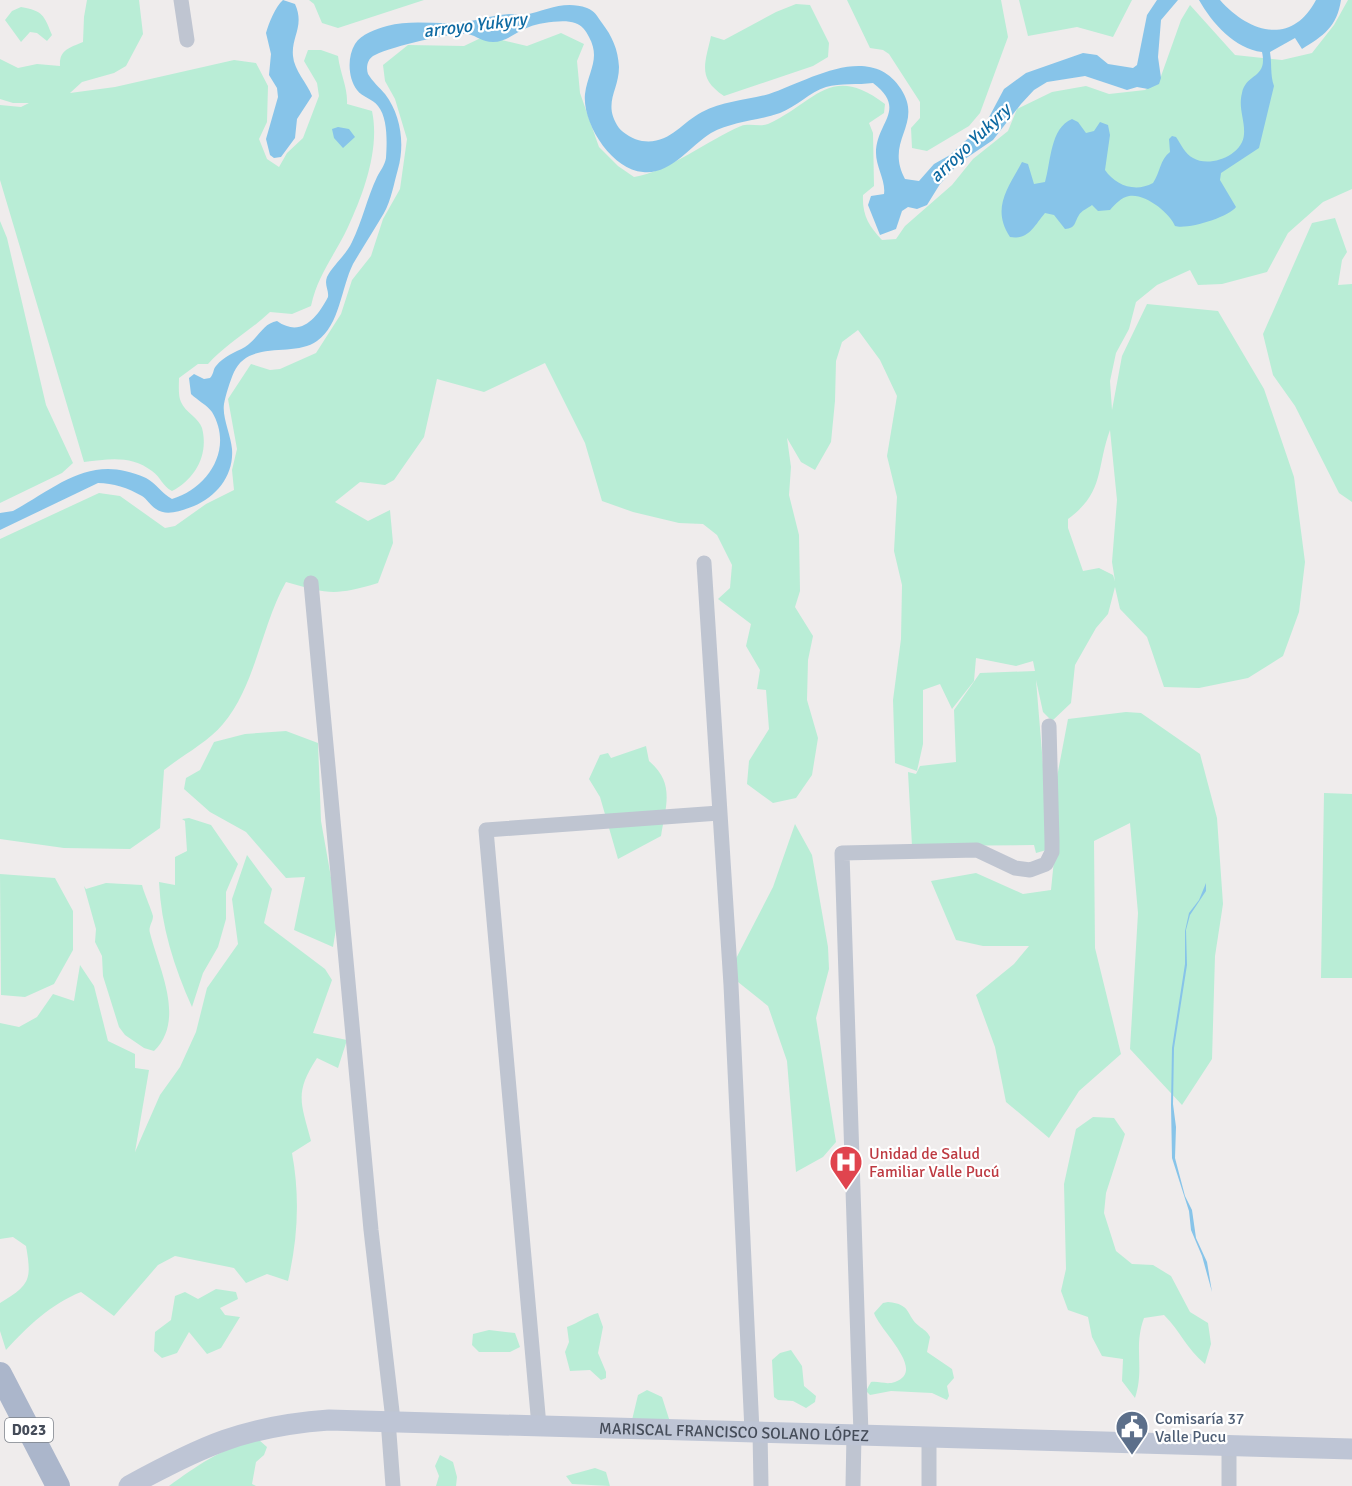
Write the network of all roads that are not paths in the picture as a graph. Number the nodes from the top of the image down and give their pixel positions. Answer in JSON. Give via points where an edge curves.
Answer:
{"nodes":[{"id":1,"x":181,"y":0,"type":"edge"},
{"id":2,"x":187,"y":40,"type":"dead end"},
{"id":3,"x":704,"y":563,"type":"dead end"},
{"id":4,"x":311,"y":583,"type":"dead end"},
{"id":5,"x":1049,"y":726,"type":"dead end"},
{"id":6,"x":719,"y":813,"type":"junction"},
{"id":7,"x":0,"y":1374,"type":"edge"},
{"id":8,"x":391,"y":1420,"type":"junction"},
{"id":9,"x":539,"y":1426,"type":"junction"},
{"id":10,"x":756,"y":1431,"type":"junction"},
{"id":11,"x":857,"y":1434,"type":"junction"},
{"id":12,"x":928,"y":1436,"type":"junction"},
{"id":13,"x":1229,"y":1443,"type":"junction"},
{"id":14,"x":1352,"y":1449,"type":"edge"},
{"id":15,"x":58,"y":1486,"type":"edge"},
{"id":16,"x":129,"y":1486,"type":"edge"},
{"id":17,"x":393,"y":1486,"type":"edge"},
{"id":18,"x":761,"y":1486,"type":"edge"},
{"id":19,"x":853,"y":1486,"type":"edge"},
{"id":20,"x":929,"y":1486,"type":"edge"},
{"id":21,"x":1229,"y":1486,"type":"edge"}],
"edges":[{"from":1,"to":2,"type":"street"},
{"from":3,"to":6,"type":"street"},
{"from":4,"to":8,"type":"street"},
{"from":5,"to":11,"type":"street","via":[[1052,841],[1049,859],[1042,866],[1023,870],[977,850],[842,853]]},
{"from":6,"to":9,"type":"street","via":[[486,830]]},
{"from":6,"to":10,"type":"street"},
{"from":7,"to":15,"type":"main road","number":"D023"},
{"from":8,"to":9,"type":"main road","name":"MARISCAL FRANCISCO SOLANO LÓPEZ"},
{"from":8,"to":16,"type":"main road","name":"MARISCAL FRANCISCO SOLANO LÓPEZ","via":[[305,1421],[257,1430],[210,1444]]},
{"from":8,"to":17,"type":"street"},
{"from":9,"to":10,"type":"main road","name":"MARISCAL FRANCISCO SOLANO LÓPEZ"},
{"from":10,"to":11,"type":"main road","name":"MARISCAL FRANCISCO SOLANO LÓPEZ"},
{"from":10,"to":18,"type":"street"},
{"from":11,"to":12,"type":"main road","name":"MARISCAL FRANCISCO SOLANO LÓPEZ"},
{"from":11,"to":19,"type":"street"},
{"from":12,"to":13,"type":"main road","name":"MARISCAL FRANCISCO SOLANO LÓPEZ"},
{"from":12,"to":20,"type":"street"},
{"from":13,"to":14,"type":"main road","name":"MARISCAL FRANCISCO SOLANO LÓPEZ"},
{"from":13,"to":21,"type":"street"}]}
